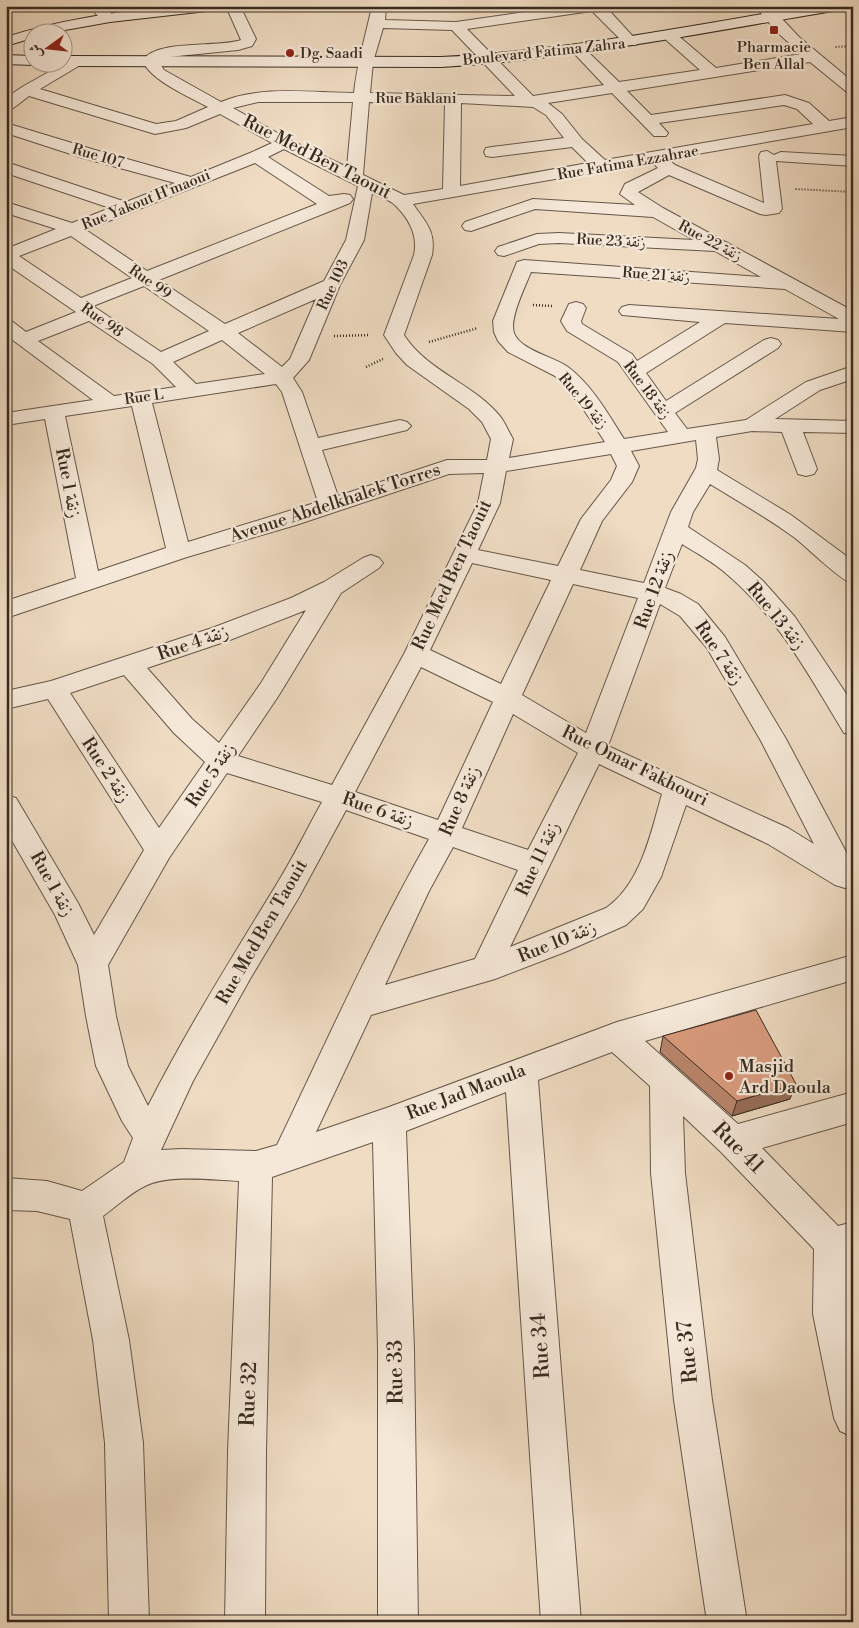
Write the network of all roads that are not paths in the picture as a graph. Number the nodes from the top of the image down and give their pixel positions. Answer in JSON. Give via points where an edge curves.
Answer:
{"nodes":[{"id":1,"x":97,"y":6,"type":"edge"},
{"id":2,"x":216,"y":6,"type":"edge"},
{"id":3,"x":232,"y":6,"type":"edge"},
{"id":4,"x":379,"y":6,"type":"edge"},
{"id":5,"x":596,"y":6,"type":"edge"},
{"id":6,"x":762,"y":6,"type":"edge"},
{"id":7,"x":837,"y":6,"type":"edge"},
{"id":8,"x":161,"y":9,"type":"edge"},
{"id":9,"x":506,"y":12,"type":"edge"},
{"id":10,"x":108,"y":18,"type":"junction"},
{"id":11,"x":459,"y":19,"type":"junction"},
{"id":12,"x":772,"y":19,"type":"junction"},
{"id":13,"x":377,"y":24,"type":"junction"},
{"id":14,"x":670,"y":36,"type":"junction"},
{"id":15,"x":6,"y":42,"type":"edge"},
{"id":16,"x":631,"y":42,"type":"junction"},
{"id":17,"x":577,"y":49,"type":"junction"},
{"id":18,"x":6,"y":51,"type":"edge"},
{"id":19,"x":22,"y":53,"type":"edge"},
{"id":20,"x":814,"y":57,"type":"junction"},
{"id":21,"x":6,"y":59,"type":"edge"},
{"id":22,"x":22,"y":60,"type":"edge"},
{"id":23,"x":151,"y":60,"type":"junction"},
{"id":24,"x":72,"y":61,"type":"edge"},
{"id":25,"x":489,"y":61,"type":"junction"},
{"id":26,"x":365,"y":62,"type":"junction"},
{"id":27,"x":52,"y":72,"type":"edge"},
{"id":28,"x":712,"y":73,"type":"junction"},
{"id":29,"x":613,"y":88,"type":"junction"},
{"id":30,"x":27,"y":90,"type":"junction"},
{"id":31,"x":853,"y":90,"type":"edge"},
{"id":32,"x":360,"y":98,"type":"junction"},
{"id":33,"x":453,"y":98,"type":"junction"},
{"id":34,"x":529,"y":101,"type":"junction"},
{"id":35,"x":6,"y":106,"type":"edge"},
{"id":36,"x":735,"y":106,"type":"junction"},
{"id":37,"x":222,"y":107,"type":"junction"},
{"id":38,"x":646,"y":120,"type":"junction"},
{"id":39,"x":853,"y":122,"type":"edge"},
{"id":40,"x":826,"y":127,"type":"junction"},
{"id":41,"x":6,"y":128,"type":"edge"},
{"id":42,"x":769,"y":138,"type":"junction"},
{"id":43,"x":576,"y":142,"type":"junction"},
{"id":44,"x":284,"y":144,"type":"junction"},
{"id":45,"x":451,"y":149,"type":"junction"},
{"id":46,"x":479,"y":151,"type":"junction"},
{"id":47,"x":681,"y":153,"type":"junction"},
{"id":48,"x":256,"y":157,"type":"junction"},
{"id":49,"x":853,"y":161,"type":"edge"},
{"id":50,"x":662,"y":163,"type":"junction"},
{"id":51,"x":6,"y":167,"type":"edge"},
{"id":52,"x":602,"y":167,"type":"junction"},
{"id":53,"x":191,"y":182,"type":"junction"},
{"id":54,"x":518,"y":182,"type":"junction"},
{"id":55,"x":362,"y":185,"type":"junction"},
{"id":56,"x":451,"y":193,"type":"junction"},
{"id":57,"x":402,"y":201,"type":"junction"},
{"id":58,"x":336,"y":202,"type":"junction"},
{"id":59,"x":6,"y":207,"type":"edge"},
{"id":60,"x":127,"y":208,"type":"junction"},
{"id":61,"x":657,"y":212,"type":"junction"},
{"id":62,"x":471,"y":226,"type":"dead end"},
{"id":63,"x":73,"y":229,"type":"junction"},
{"id":64,"x":720,"y":246,"type":"junction"},
{"id":65,"x":504,"y":251,"type":"dead end"},
{"id":66,"x":6,"y":256,"type":"edge"},
{"id":67,"x":145,"y":278,"type":"junction"},
{"id":68,"x":789,"y":284,"type":"junction"},
{"id":69,"x":331,"y":285,"type":"junction"},
{"id":70,"x":86,"y":308,"type":"junction"},
{"id":71,"x":576,"y":308,"type":"dead end"},
{"id":72,"x":629,"y":311,"type":"dead end"},
{"id":73,"x":721,"y":317,"type":"junction"},
{"id":74,"x":853,"y":319,"type":"edge"},
{"id":75,"x":503,"y":321,"type":"joint"},
{"id":76,"x":6,"y":326,"type":"edge"},
{"id":77,"x":853,"y":326,"type":"edge"},
{"id":78,"x":225,"y":333,"type":"junction"},
{"id":79,"x":25,"y":340,"type":"junction"},
{"id":80,"x":771,"y":344,"type":"dead end"},
{"id":81,"x":160,"y":360,"type":"junction"},
{"id":82,"x":635,"y":371,"type":"junction"},
{"id":83,"x":853,"y":372,"type":"edge"},
{"id":84,"x":282,"y":377,"type":"junction"},
{"id":85,"x":191,"y":391,"type":"junction"},
{"id":86,"x":140,"y":398,"type":"junction"},
{"id":87,"x":110,"y":402,"type":"junction"},
{"id":88,"x":664,"y":411,"type":"junction"},
{"id":89,"x":54,"y":412,"type":"junction"},
{"id":90,"x":6,"y":419,"type":"edge"},
{"id":91,"x":752,"y":425,"type":"junction"},
{"id":92,"x":790,"y":425,"type":"junction"},
{"id":93,"x":400,"y":426,"type":"dead end"},
{"id":94,"x":853,"y":427,"type":"edge"},
{"id":95,"x":694,"y":435,"type":"junction"},
{"id":96,"x":310,"y":446,"type":"junction"},
{"id":97,"x":620,"y":447,"type":"junction"},
{"id":98,"x":498,"y":466,"type":"junction"},
{"id":99,"x":806,"y":470,"type":"dead end"},
{"id":100,"x":707,"y":473,"type":"junction"},
{"id":101,"x":330,"y":506,"type":"junction"},
{"id":102,"x":676,"y":530,"type":"junction"},
{"id":103,"x":179,"y":552,"type":"junction"},
{"id":104,"x":463,"y":554,"type":"junction"},
{"id":105,"x":371,"y":563,"type":"dead end"},
{"id":106,"x":565,"y":575,"type":"junction"},
{"id":107,"x":853,"y":576,"type":"edge"},
{"id":108,"x":89,"y":582,"type":"junction"},
{"id":109,"x":332,"y":588,"type":"junction"},
{"id":110,"x":654,"y":592,"type":"junction"},
{"id":111,"x":6,"y":610,"type":"edge"},
{"id":112,"x":416,"y":654,"type":"junction"},
{"id":113,"x":130,"y":665,"type":"junction"},
{"id":114,"x":54,"y":689,"type":"junction"},
{"id":115,"x":507,"y":698,"type":"junction"},
{"id":116,"x":6,"y":700,"type":"edge"},
{"id":117,"x":853,"y":726,"type":"edge"},
{"id":118,"x":594,"y":750,"type":"junction"},
{"id":119,"x":220,"y":761,"type":"junction"},
{"id":120,"x":677,"y":789,"type":"junction"},
{"id":121,"x":339,"y":796,"type":"junction"},
{"id":122,"x":6,"y":805,"type":"edge"},
{"id":123,"x":446,"y":834,"type":"junction"},
{"id":124,"x":159,"y":850,"type":"junction"},
{"id":125,"x":534,"y":864,"type":"junction"},
{"id":126,"x":849,"y":880,"type":"edge"},
{"id":127,"x":93,"y":965,"type":"junction"},
{"id":128,"x":853,"y":967,"type":"edge"},
{"id":129,"x":484,"y":970,"type":"junction"},
{"id":130,"x":358,"y":1006,"type":"junction"},
{"id":131,"x":617,"y":1036,"type":"junction"},
{"id":132,"x":521,"y":1071,"type":"junction"},
{"id":133,"x":666,"y":1080,"type":"junction"},
{"id":134,"x":853,"y":1107,"type":"edge"},
{"id":135,"x":389,"y":1122,"type":"junction"},
{"id":136,"x":150,"y":1136,"type":"junction"},
{"id":137,"x":733,"y":1141,"type":"junction"},
{"id":138,"x":272,"y":1161,"type":"junction"},
{"id":139,"x":137,"y":1172,"type":"junction"},
{"id":140,"x":6,"y":1194,"type":"edge"},
{"id":141,"x":85,"y":1209,"type":"junction"},
{"id":142,"x":845,"y":1250,"type":"edge"},
{"id":143,"x":853,"y":1418,"type":"edge"},
{"id":144,"x":129,"y":1622,"type":"edge"},
{"id":145,"x":245,"y":1622,"type":"edge"},
{"id":146,"x":398,"y":1622,"type":"edge"},
{"id":147,"x":561,"y":1622,"type":"edge"},
{"id":148,"x":727,"y":1622,"type":"edge"}],
"edges":[{"from":1,"to":10,"type":"street"},
{"from":2,"to":8,"type":"street"},
{"from":3,"to":23,"type":"street","via":[[249,39],[247,43],[165,53]]},
{"from":4,"to":13,"type":"street","name":"Rue 103"},
{"from":5,"to":9,"type":"street"},
{"from":5,"to":16,"type":"street"},
{"from":6,"to":12,"type":"street"},
{"from":7,"to":12,"type":"street","name":"Boulevard Fatima Zahra"},
{"from":8,"to":10,"type":"street"},
{"from":9,"to":11,"type":"street","via":[[473,24]]},
{"from":10,"to":15,"type":"street","via":[[56,26]]},
{"from":11,"to":13,"type":"street"},
{"from":11,"to":25,"type":"street"},
{"from":12,"to":14,"type":"street","name":"Boulevard Fatima Zahra"},
{"from":12,"to":20,"type":"street"},
{"from":13,"to":26,"type":"street","name":"Rue 103"},
{"from":14,"to":16,"type":"street","name":"Boulevard Fatima Zahra"},
{"from":14,"to":28,"type":"street"},
{"from":16,"to":17,"type":"street","name":"Boulevard Fatima Zahra"},
{"from":17,"to":25,"type":"street","name":"Boulevard Fatima Zahra"},
{"from":17,"to":29,"type":"street"},
{"from":18,"to":19,"type":"street"},
{"from":20,"to":28,"type":"street","name":"Rue Baklani"},
{"from":20,"to":31,"type":"street"},
{"from":21,"to":22,"type":"street"},
{"from":23,"to":24,"type":"street","name":"Boulevard Fatima Zahra"},
{"from":23,"to":26,"type":"street","name":"Boulevard Fatima Zahra"},
{"from":23,"to":37,"type":"street","name":"Rue Med Ben Taouit","via":[[159,73]]},
{"from":25,"to":26,"type":"street","name":"Boulevard Fatima Zahra"},
{"from":25,"to":34,"type":"street"},
{"from":26,"to":32,"type":"street","name":"Rue 103"},
{"from":27,"to":30,"type":"street"},
{"from":28,"to":29,"type":"street","name":"Rue Baklani"},
{"from":29,"to":34,"type":"street","name":"Rue Baklani"},
{"from":29,"to":38,"type":"street"},
{"from":30,"to":35,"type":"street"},
{"from":30,"to":37,"type":"street","name":"Rue Baklani","via":[[155,129],[180,125]]},
{"from":32,"to":33,"type":"street","name":"Rue Baklani"},
{"from":32,"to":37,"type":"street","name":"Rue Baklani","via":[[258,97],[236,100]]},
{"from":32,"to":55,"type":"street","name":"Rue 103"},
{"from":33,"to":34,"type":"street","name":"Rue Baklani"},
{"from":33,"to":45,"type":"street"},
{"from":34,"to":43,"type":"street","via":[[551,110]]},
{"from":36,"to":38,"type":"street"},
{"from":36,"to":40,"type":"street","via":[[775,100],[793,101]]},
{"from":36,"to":42,"type":"street"},
{"from":37,"to":44,"type":"street","name":"Rue Med Ben Taouit"},
{"from":38,"to":47,"type":"street"},
{"from":39,"to":40,"type":"street","name":"Rue Fatima Ezzahrae"},
{"from":40,"to":42,"type":"street","name":"Rue Fatima Ezzahrae"},
{"from":41,"to":53,"type":"street","name":"Rue 107"},
{"from":42,"to":47,"type":"street","name":"Rue Fatima Ezzahrae"},
{"from":43,"to":46,"type":"street"},
{"from":43,"to":52,"type":"street"},
{"from":44,"to":48,"type":"street","name":"Rue Yakout H'maoui"},
{"from":44,"to":55,"type":"street","name":"Rue Med Ben Taouit"},
{"from":45,"to":46,"type":"street"},
{"from":45,"to":56,"type":"street"},
{"from":46,"to":54,"type":"street"},
{"from":47,"to":50,"type":"street","name":"Rue Fatima Ezzahrae"},
{"from":48,"to":53,"type":"street","name":"Rue Yakout H'maoui"},
{"from":48,"to":58,"type":"street","via":[[322,200]]},
{"from":49,"to":50,"type":"street","via":[[774,156],[773,209],[766,210]]},
{"from":50,"to":52,"type":"street","name":"Rue Fatima Ezzahrae"},
{"from":50,"to":61,"type":"street","name":"Rue 22 زنقة","via":[[628,191]]},
{"from":51,"to":60,"type":"street"},
{"from":52,"to":54,"type":"street","name":"Rue Fatima Ezzahrae"},
{"from":53,"to":60,"type":"street","name":"Rue Yakout H'maoui"},
{"from":54,"to":56,"type":"street","name":"Rue Fatima Ezzahrae"},
{"from":55,"to":57,"type":"street","name":"Rue Med Ben Taouit"},
{"from":55,"to":58,"type":"street"},
{"from":55,"to":69,"type":"street","name":"Rue 103","via":[[354,240]]},
{"from":56,"to":57,"type":"street","name":"Rue Fatima Ezzahrae"},
{"from":57,"to":98,"type":"street","name":"Rue Med Ben Taouit","via":[[424,234],[425,244],[398,342],[425,370],[491,419],[502,439]]},
{"from":58,"to":67,"type":"street"},
{"from":59,"to":63,"type":"street","name":"Rue 99"},
{"from":60,"to":63,"type":"street","name":"Rue Yakout H'maoui"},
{"from":61,"to":62,"type":"street","via":[[533,204]]},
{"from":61,"to":64,"type":"street","name":"Rue 22 زنقة"},
{"from":63,"to":66,"type":"street","name":"Rue Yakout H'maoui"},
{"from":63,"to":67,"type":"street","name":"Rue 99"},
{"from":64,"to":65,"type":"street","name":"Rue 23 زنقة","via":[[558,238],[537,239]]},
{"from":64,"to":68,"type":"street","name":"Rue 22 زنقة"},
{"from":66,"to":70,"type":"street","name":"Rue 98"},
{"from":67,"to":70,"type":"street"},
{"from":67,"to":78,"type":"street","name":"Rue 99"},
{"from":68,"to":74,"type":"street","name":"Rue 22 زنقة"},
{"from":68,"to":75,"type":"street","name":"Rue 21 زنقة","via":[[524,266]]},
{"from":69,"to":78,"type":"street"},
{"from":69,"to":84,"type":"street","name":"Rue 103","via":[[295,366]]},
{"from":70,"to":79,"type":"street"},
{"from":70,"to":81,"type":"street","name":"Rue 98"},
{"from":71,"to":82,"type":"street","name":"Rue 18 زنقة","via":[[572,321],[574,327],[625,358]]},
{"from":72,"to":73,"type":"street"},
{"from":73,"to":77,"type":"street"},
{"from":73,"to":82,"type":"street"},
{"from":75,"to":97,"type":"street","name":"Rue 19 زنقة","via":[[506,339],[517,349],[561,372]]},
{"from":76,"to":79,"type":"street"},
{"from":78,"to":81,"type":"street"},
{"from":78,"to":84,"type":"street","name":"Rue 99"},
{"from":79,"to":87,"type":"street"},
{"from":80,"to":88,"type":"street"},
{"from":81,"to":85,"type":"street","name":"Rue 98"},
{"from":82,"to":88,"type":"street","name":"Rue 18 زنقة"},
{"from":83,"to":91,"type":"street","via":[[814,386]]},
{"from":84,"to":85,"type":"street","name":"Rue L"},
{"from":84,"to":96,"type":"street","via":[[292,392]]},
{"from":85,"to":86,"type":"street","name":"Rue L"},
{"from":86,"to":87,"type":"street","name":"Rue L"},
{"from":86,"to":103,"type":"street"},
{"from":87,"to":89,"type":"street","name":"Rue L"},
{"from":88,"to":95,"type":"street","name":"Rue 18 زنقة"},
{"from":89,"to":90,"type":"street","name":"Rue L"},
{"from":89,"to":108,"type":"street","name":"Rue 1 زنقة"},
{"from":91,"to":92,"type":"street","name":"Avenue Abdelkhalek Torres"},
{"from":91,"to":95,"type":"street","name":"Avenue Abdelkhalek Torres"},
{"from":92,"to":94,"type":"street","name":"Avenue Abdelkhalek Torres"},
{"from":92,"to":99,"type":"street"},
{"from":93,"to":96,"type":"street"},
{"from":95,"to":97,"type":"street","name":"Avenue Abdelkhalek Torres"},
{"from":95,"to":100,"type":"street","via":[[709,456]]},
{"from":96,"to":101,"type":"street"},
{"from":97,"to":98,"type":"street","name":"Avenue Abdelkhalek Torres"},
{"from":97,"to":106,"type":"street","name":"Rue 8 زنقة","via":[[628,466],[621,482],[592,519]]},
{"from":98,"to":101,"type":"street","name":"Avenue Abdelkhalek Torres","via":[[447,466]]},
{"from":98,"to":104,"type":"street","name":"Rue Med Ben Taouit","via":[[488,504]]},
{"from":100,"to":102,"type":"street","name":"Rue 12 زنقة","via":[[688,500]]},
{"from":100,"to":107,"type":"street","via":[[797,528]]},
{"from":101,"to":103,"type":"street","name":"Avenue Abdelkhalek Torres"},
{"from":102,"to":110,"type":"street","name":"Rue 12 زنقة"},
{"from":102,"to":117,"type":"street","name":"Rue 13 زنقة","via":[[737,569],[766,597],[792,629]]},
{"from":103,"to":108,"type":"street","name":"Avenue Abdelkhalek Torres"},
{"from":104,"to":106,"type":"street","name":"Rue 7 زنقة"},
{"from":104,"to":112,"type":"street","name":"Rue Med Ben Taouit"},
{"from":105,"to":109,"type":"street","name":"Rue 4 زنقة"},
{"from":106,"to":110,"type":"street","name":"Rue 7 زنقة"},
{"from":106,"to":115,"type":"street","name":"Rue 8 زنقة"},
{"from":108,"to":111,"type":"street","name":"Avenue Abdelkhalek Torres"},
{"from":109,"to":113,"type":"street","name":"Rue 4 زنقة","via":[[221,634]]},
{"from":109,"to":119,"type":"street","name":"Rue 5 زنقة","via":[[270,689]]},
{"from":110,"to":118,"type":"street","name":"Rue 12 زنقة"},
{"from":110,"to":126,"type":"street","name":"Rue 7 زنقة","via":[[689,610],[716,643],[773,738]]},
{"from":112,"to":115,"type":"street","name":"Rue Omar Fakhouri"},
{"from":112,"to":121,"type":"street","name":"Rue Med Ben Taouit"},
{"from":113,"to":114,"type":"street","name":"Rue 4 زنقة"},
{"from":113,"to":119,"type":"street","via":[[183,726]]},
{"from":114,"to":116,"type":"street","name":"Rue 4 زنقة"},
{"from":114,"to":124,"type":"street","name":"Rue 2 زنقة"},
{"from":115,"to":118,"type":"street","name":"Rue Omar Fakhouri"},
{"from":115,"to":123,"type":"street","name":"Rue 8 زنقة"},
{"from":118,"to":120,"type":"street","name":"Rue Omar Fakhouri"},
{"from":118,"to":125,"type":"street","name":"Rue 11 زنقة"},
{"from":119,"to":121,"type":"street","name":"Rue 6 زنقة"},
{"from":119,"to":124,"type":"street","name":"Rue 5 زنقة"},
{"from":120,"to":126,"type":"street","name":"Rue Omar Fakhouri","via":[[778,836]]},
{"from":120,"to":129,"type":"street","name":"Rue 10 زنقة","via":[[667,824],[642,885],[624,911],[556,943]]},
{"from":121,"to":123,"type":"street","name":"Rue 6 زنقة"},
{"from":121,"to":136,"type":"street","name":"Rue Med Ben Taouit","via":[[289,889],[182,1071]]},
{"from":122,"to":127,"type":"street","name":"Rue 1 زنقة","via":[[68,911]]},
{"from":123,"to":125,"type":"street","name":"Rue 6 زنقة"},
{"from":123,"to":130,"type":"street","name":"Rue 8 زنقة"},
{"from":124,"to":127,"type":"street","name":"Rue 5 زنقة"},
{"from":125,"to":129,"type":"street","name":"Rue 11 زنقة"},
{"from":127,"to":136,"type":"street","name":"Rue 1 زنقة","via":[[112,1066],[133,1111]]},
{"from":128,"to":131,"type":"street","name":"Rue Jad Maoula"},
{"from":129,"to":130,"type":"street","name":"Rue 10 زنقة"},
{"from":130,"to":138,"type":"street","name":"Rue 8 زنقة"},
{"from":131,"to":132,"type":"street","name":"Rue Jad Maoula"},
{"from":131,"to":133,"type":"street","name":"Rue 41"},
{"from":132,"to":135,"type":"street","name":"Rue Jad Maoula"},
{"from":132,"to":147,"type":"street","name":"Rue 34"},
{"from":133,"to":137,"type":"street","name":"Rue 41"},
{"from":133,"to":148,"type":"street","name":"Rue 37","via":[[668,1173],[692,1390]]},
{"from":134,"to":137,"type":"street"},
{"from":135,"to":138,"type":"street","name":"Rue Jad Maoula"},
{"from":135,"to":146,"type":"street","name":"Rue 33","via":[[396,1349]]},
{"from":136,"to":139,"type":"street","name":"Rue Med Ben Taouit"},
{"from":137,"to":142,"type":"street","name":"Rue 41"},
{"from":138,"to":139,"type":"street","name":"Rue Jad Maoula","via":[[182,1164]]},
{"from":138,"to":145,"type":"street","name":"Rue 32","via":[[247,1451]]},
{"from":139,"to":141,"type":"street","name":"Rue Jad Maoula"},
{"from":140,"to":141,"type":"street","via":[[67,1200]]},
{"from":141,"to":144,"type":"street","via":[[111,1340],[124,1443]]},
{"from":142,"to":143,"type":"street","via":[[831,1314]]}]}
